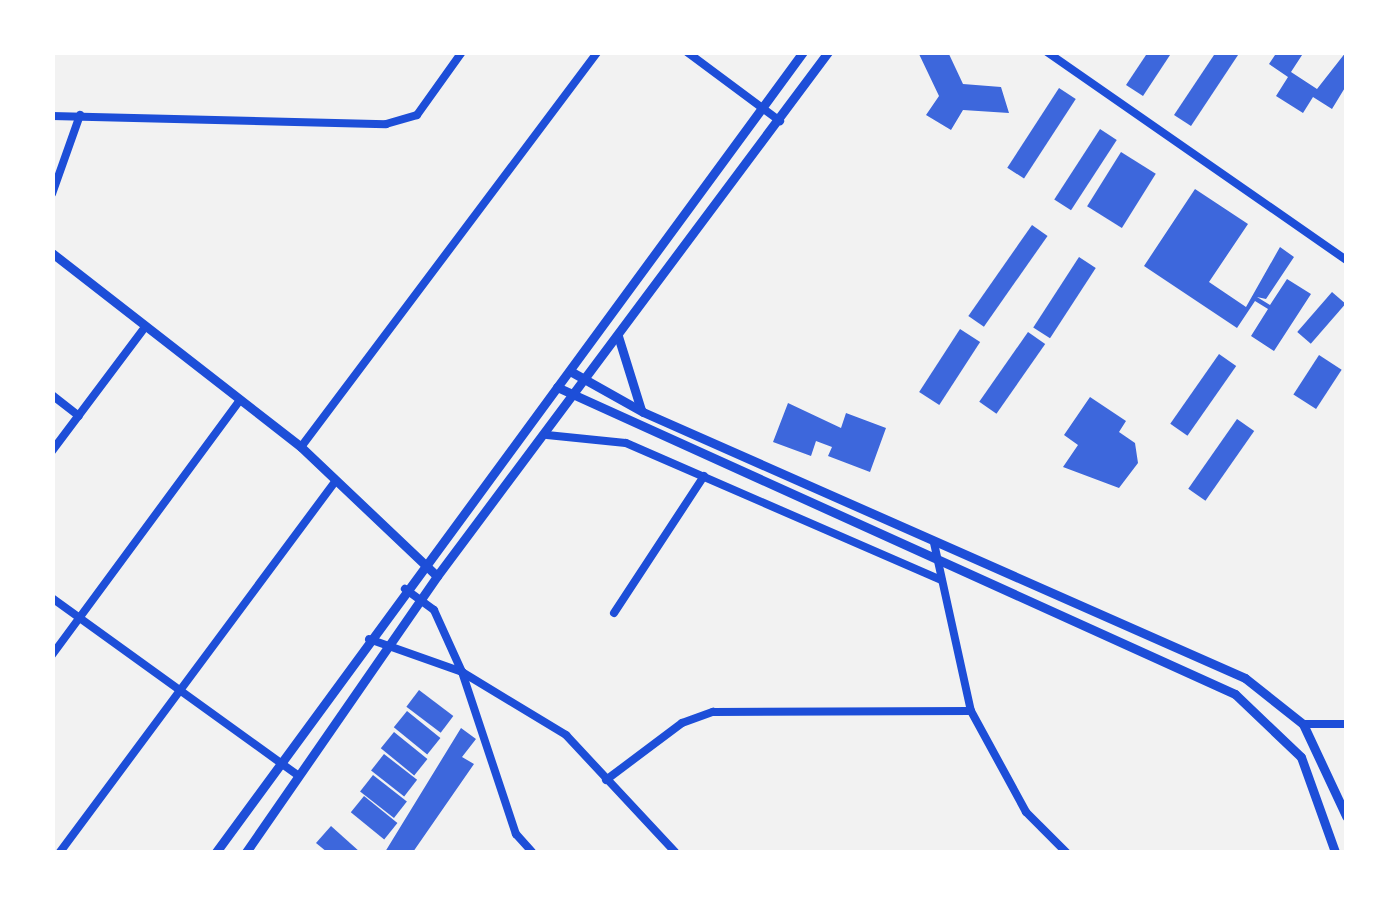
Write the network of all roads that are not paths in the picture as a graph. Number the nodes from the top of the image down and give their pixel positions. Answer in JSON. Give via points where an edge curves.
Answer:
{"nodes":[{"id":1,"x":462,"y":52,"type":"edge"},
{"id":2,"x":598,"y":52,"type":"edge"},
{"id":3,"x":687,"y":52,"type":"edge"},
{"id":4,"x":803,"y":52,"type":"edge"},
{"id":5,"x":828,"y":52,"type":"edge"},
{"id":6,"x":1046,"y":52,"type":"edge"},
{"id":7,"x":763,"y":108,"type":"junction"},
{"id":8,"x":80,"y":115,"type":"junction"},
{"id":9,"x":52,"y":116,"type":"edge"},
{"id":10,"x":780,"y":121,"type":"junction"},
{"id":11,"x":52,"y":194,"type":"edge"},
{"id":12,"x":52,"y":253,"type":"edge"},
{"id":13,"x":1346,"y":260,"type":"edge"},
{"id":14,"x":142,"y":330,"type":"junction"},
{"id":15,"x":618,"y":336,"type":"junction"},
{"id":16,"x":570,"y":371,"type":"junction"},
{"id":17,"x":586,"y":380,"type":"junction"},
{"id":18,"x":557,"y":387,"type":"junction"},
{"id":19,"x":52,"y":396,"type":"edge"},
{"id":20,"x":573,"y":398,"type":"junction"},
{"id":21,"x":240,"y":400,"type":"junction"},
{"id":22,"x":643,"y":412,"type":"junction"},
{"id":23,"x":78,"y":416,"type":"junction"},
{"id":24,"x":547,"y":435,"type":"junction"},
{"id":25,"x":302,"y":447,"type":"junction"},
{"id":26,"x":52,"y":451,"type":"edge"},
{"id":27,"x":704,"y":476,"type":"junction"},
{"id":28,"x":336,"y":482,"type":"junction"},
{"id":29,"x":934,"y":543,"type":"junction"},
{"id":30,"x":423,"y":565,"type":"junction"},
{"id":31,"x":940,"y":565,"type":"junction"},
{"id":32,"x":438,"y":576,"type":"junction"},
{"id":33,"x":941,"y":580,"type":"junction"},
{"id":34,"x":405,"y":589,"type":"junction"},
{"id":35,"x":52,"y":598,"type":"edge"},
{"id":36,"x":422,"y":599,"type":"junction"},
{"id":37,"x":614,"y":613,"type":"dead end"},
{"id":38,"x":80,"y":618,"type":"junction"},
{"id":39,"x":370,"y":639,"type":"junction"},
{"id":40,"x":387,"y":652,"type":"junction"},
{"id":41,"x":52,"y":655,"type":"edge"},
{"id":42,"x":462,"y":672,"type":"junction"},
{"id":43,"x":181,"y":692,"type":"junction"},
{"id":44,"x":971,"y":711,"type":"junction"},
{"id":45,"x":1303,"y":724,"type":"junction"},
{"id":46,"x":1346,"y":724,"type":"edge"},
{"id":47,"x":282,"y":764,"type":"junction"},
{"id":48,"x":299,"y":776,"type":"junction"},
{"id":49,"x":606,"y":780,"type":"junction"},
{"id":50,"x":1346,"y":816,"type":"edge"},
{"id":51,"x":218,"y":849,"type":"edge"},
{"id":52,"x":60,"y":852,"type":"edge"},
{"id":53,"x":230,"y":852,"type":"edge"},
{"id":54,"x":246,"y":852,"type":"edge"},
{"id":55,"x":532,"y":852,"type":"edge"},
{"id":56,"x":674,"y":852,"type":"edge"},
{"id":57,"x":1066,"y":852,"type":"edge"},
{"id":58,"x":1335,"y":852,"type":"edge"}],
"edges":[{"from":1,"to":8,"type":"street","via":[[417,115],[386,124]]},
{"from":2,"to":25,"type":"street"},
{"from":3,"to":7,"type":"street"},
{"from":4,"to":7,"type":"street"},
{"from":5,"to":10,"type":"street"},
{"from":6,"to":13,"type":"street"},
{"from":7,"to":10,"type":"street"},
{"from":7,"to":16,"type":"street"},
{"from":8,"to":9,"type":"street"},
{"from":8,"to":11,"type":"street"},
{"from":10,"to":15,"type":"street"},
{"from":12,"to":14,"type":"street"},
{"from":14,"to":21,"type":"street"},
{"from":14,"to":23,"type":"street"},
{"from":15,"to":17,"type":"street"},
{"from":15,"to":22,"type":"street"},
{"from":16,"to":17,"type":"street"},
{"from":16,"to":18,"type":"street"},
{"from":17,"to":20,"type":"street"},
{"from":17,"to":22,"type":"street"},
{"from":18,"to":20,"type":"street"},
{"from":18,"to":30,"type":"street"},
{"from":19,"to":23,"type":"street"},
{"from":20,"to":24,"type":"street"},
{"from":20,"to":31,"type":"street"},
{"from":21,"to":25,"type":"street"},
{"from":21,"to":38,"type":"street"},
{"from":22,"to":29,"type":"street"},
{"from":23,"to":26,"type":"street"},
{"from":24,"to":27,"type":"street","via":[[626,444]]},
{"from":24,"to":32,"type":"street"},
{"from":25,"to":28,"type":"street"},
{"from":27,"to":33,"type":"street"},
{"from":27,"to":37,"type":"street"},
{"from":28,"to":30,"type":"street"},
{"from":28,"to":43,"type":"street"},
{"from":29,"to":31,"type":"street"},
{"from":29,"to":45,"type":"street","via":[[1198,652]]},
{"from":30,"to":32,"type":"street"},
{"from":30,"to":34,"type":"street"},
{"from":31,"to":33,"type":"street"},
{"from":31,"to":58,"type":"street","via":[[1236,694],[1301,756]]},
{"from":32,"to":36,"type":"street"},
{"from":33,"to":44,"type":"street"},
{"from":34,"to":36,"type":"street"},
{"from":34,"to":39,"type":"street"},
{"from":35,"to":38,"type":"street"},
{"from":36,"to":40,"type":"street"},
{"from":36,"to":42,"type":"street"},
{"from":38,"to":41,"type":"street"},
{"from":38,"to":43,"type":"street"},
{"from":39,"to":40,"type":"street"},
{"from":39,"to":47,"type":"street"},
{"from":40,"to":42,"type":"street"},
{"from":40,"to":48,"type":"street"},
{"from":42,"to":49,"type":"street","via":[[566,735]]},
{"from":42,"to":55,"type":"street","via":[[516,834]]},
{"from":43,"to":47,"type":"street"},
{"from":43,"to":52,"type":"street"},
{"from":44,"to":49,"type":"street","via":[[712,712],[682,723]]},
{"from":44,"to":57,"type":"street","via":[[1026,812]]},
{"from":45,"to":46,"type":"street"},
{"from":45,"to":50,"type":"street"},
{"from":47,"to":48,"type":"street"},
{"from":47,"to":51,"type":"street"},
{"from":48,"to":54,"type":"street"},
{"from":49,"to":56,"type":"street"},
{"from":51,"to":53,"type":"street"}]}
